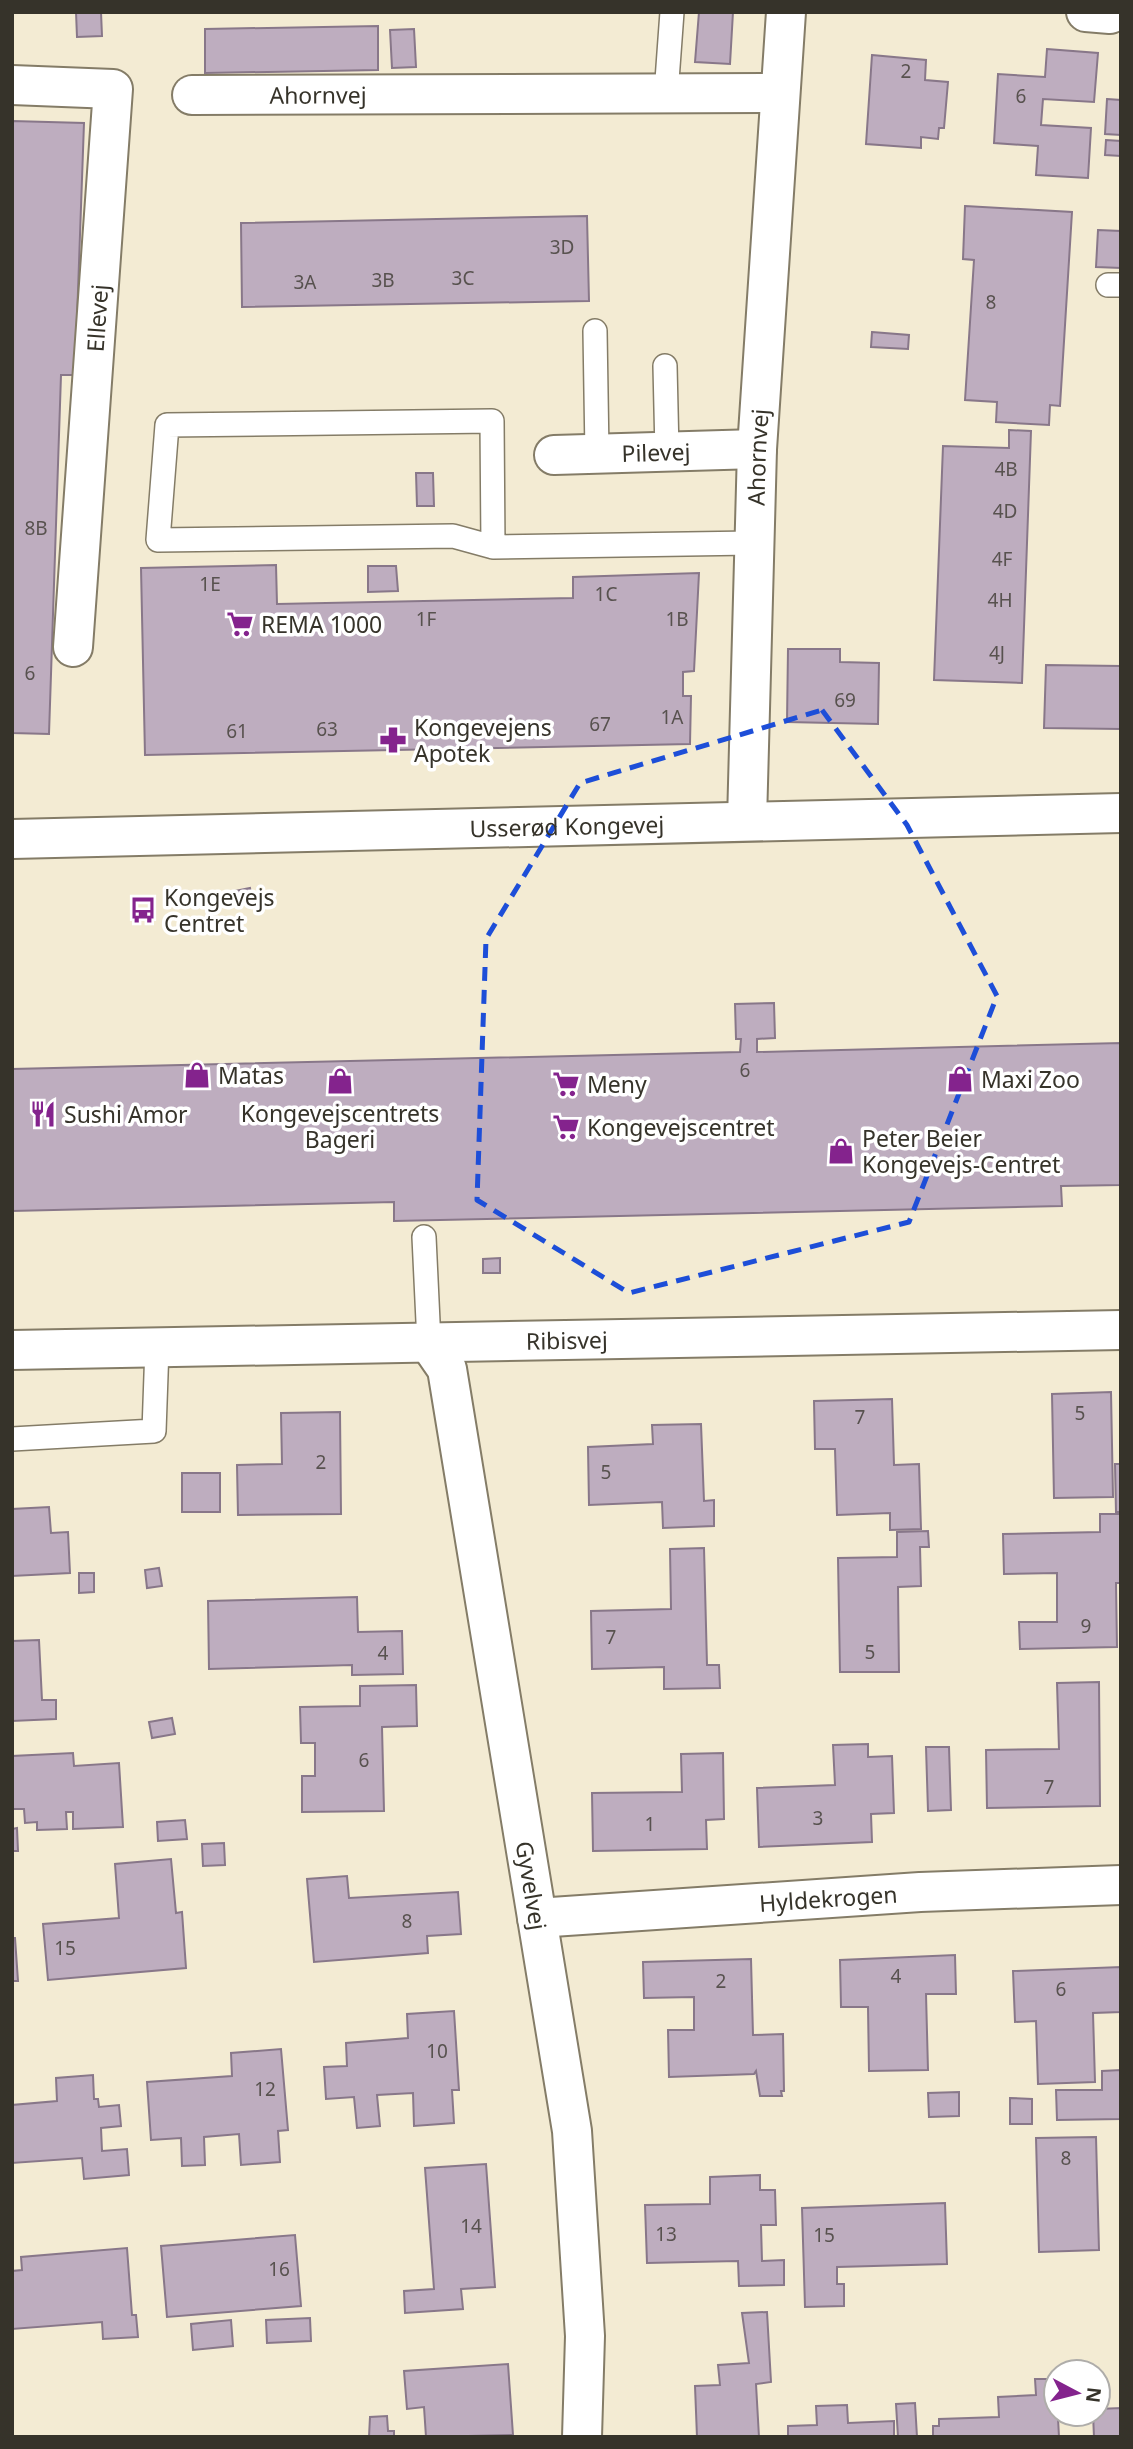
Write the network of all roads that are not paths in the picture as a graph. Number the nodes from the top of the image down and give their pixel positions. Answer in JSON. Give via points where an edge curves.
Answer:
{"nodes":[{"id":1,"x":672,"y":12,"type":"edge"},
{"id":2,"x":786,"y":12,"type":"edge"},
{"id":3,"x":12,"y":85,"type":"edge"},
{"id":4,"x":780,"y":93,"type":"junction"},
{"id":5,"x":666,"y":94,"type":"junction"},
{"id":6,"x":192,"y":95,"type":"dead end"},
{"id":7,"x":595,"y":331,"type":"dead end"},
{"id":8,"x":665,"y":366,"type":"dead end"},
{"id":9,"x":757,"y":449,"type":"junction"},
{"id":10,"x":667,"y":452,"type":"junction"},
{"id":11,"x":597,"y":454,"type":"junction"},
{"id":12,"x":554,"y":455,"type":"dead end"},
{"id":13,"x":752,"y":543,"type":"junction"},
{"id":14,"x":493,"y":547,"type":"junction"},
{"id":15,"x":73,"y":647,"type":"dead end"},
{"id":16,"x":1121,"y":813,"type":"edge"},
{"id":17,"x":747,"y":821,"type":"junction"},
{"id":18,"x":12,"y":839,"type":"edge"},
{"id":19,"x":424,"y":1237,"type":"dead end"},
{"id":20,"x":1121,"y":1330,"type":"edge"},
{"id":21,"x":429,"y":1343,"type":"junction"},
{"id":22,"x":157,"y":1347,"type":"junction"},
{"id":23,"x":12,"y":1350,"type":"edge"},
{"id":24,"x":12,"y":1439,"type":"edge"},
{"id":25,"x":1121,"y":1885,"type":"edge"},
{"id":26,"x":537,"y":1918,"type":"junction"},
{"id":27,"x":582,"y":2437,"type":"edge"}],
"edges":[{"from":1,"to":5,"type":"lane"},
{"from":2,"to":4,"type":"street","name":"Ahornvej"},
{"from":3,"to":15,"type":"street","name":"Ellevej","via":[[113,89]]},
{"from":4,"to":5,"type":"street","name":"Ahornvej"},
{"from":4,"to":9,"type":"street","name":"Ahornvej"},
{"from":5,"to":6,"type":"street","name":"Ahornvej"},
{"from":7,"to":11,"type":"lane"},
{"from":8,"to":10,"type":"lane"},
{"from":9,"to":10,"type":"street","name":"Pilevej"},
{"from":9,"to":13,"type":"street","name":"Ahornvej"},
{"from":10,"to":11,"type":"street","name":"Pilevej"},
{"from":11,"to":12,"type":"street","name":"Pilevej"},
{"from":13,"to":14,"type":"lane"},
{"from":13,"to":17,"type":"street","name":"Ahornvej"},
{"from":14,"to":14,"type":"lane","via":[[453,536],[158,540],[167,425],[492,421]]},
{"from":16,"to":17,"type":"street","name":"Usserød Kongevej"},
{"from":17,"to":18,"type":"street","name":"Usserød Kongevej"},
{"from":19,"to":21,"type":"lane"},
{"from":20,"to":21,"type":"street","name":"Ribisvej"},
{"from":21,"to":22,"type":"street","name":"Ribisvej"},
{"from":21,"to":26,"type":"street","name":"Gyvelvej","via":[[447,1369]]},
{"from":22,"to":23,"type":"street","name":"Ribisvej"},
{"from":22,"to":24,"type":"lane","via":[[154,1431]]},
{"from":25,"to":26,"type":"street","name":"Hyldekrogen","via":[[920,1892]]},
{"from":26,"to":27,"type":"street","name":"Gyvelvej","via":[[572,2131],[585,2336]]}]}
